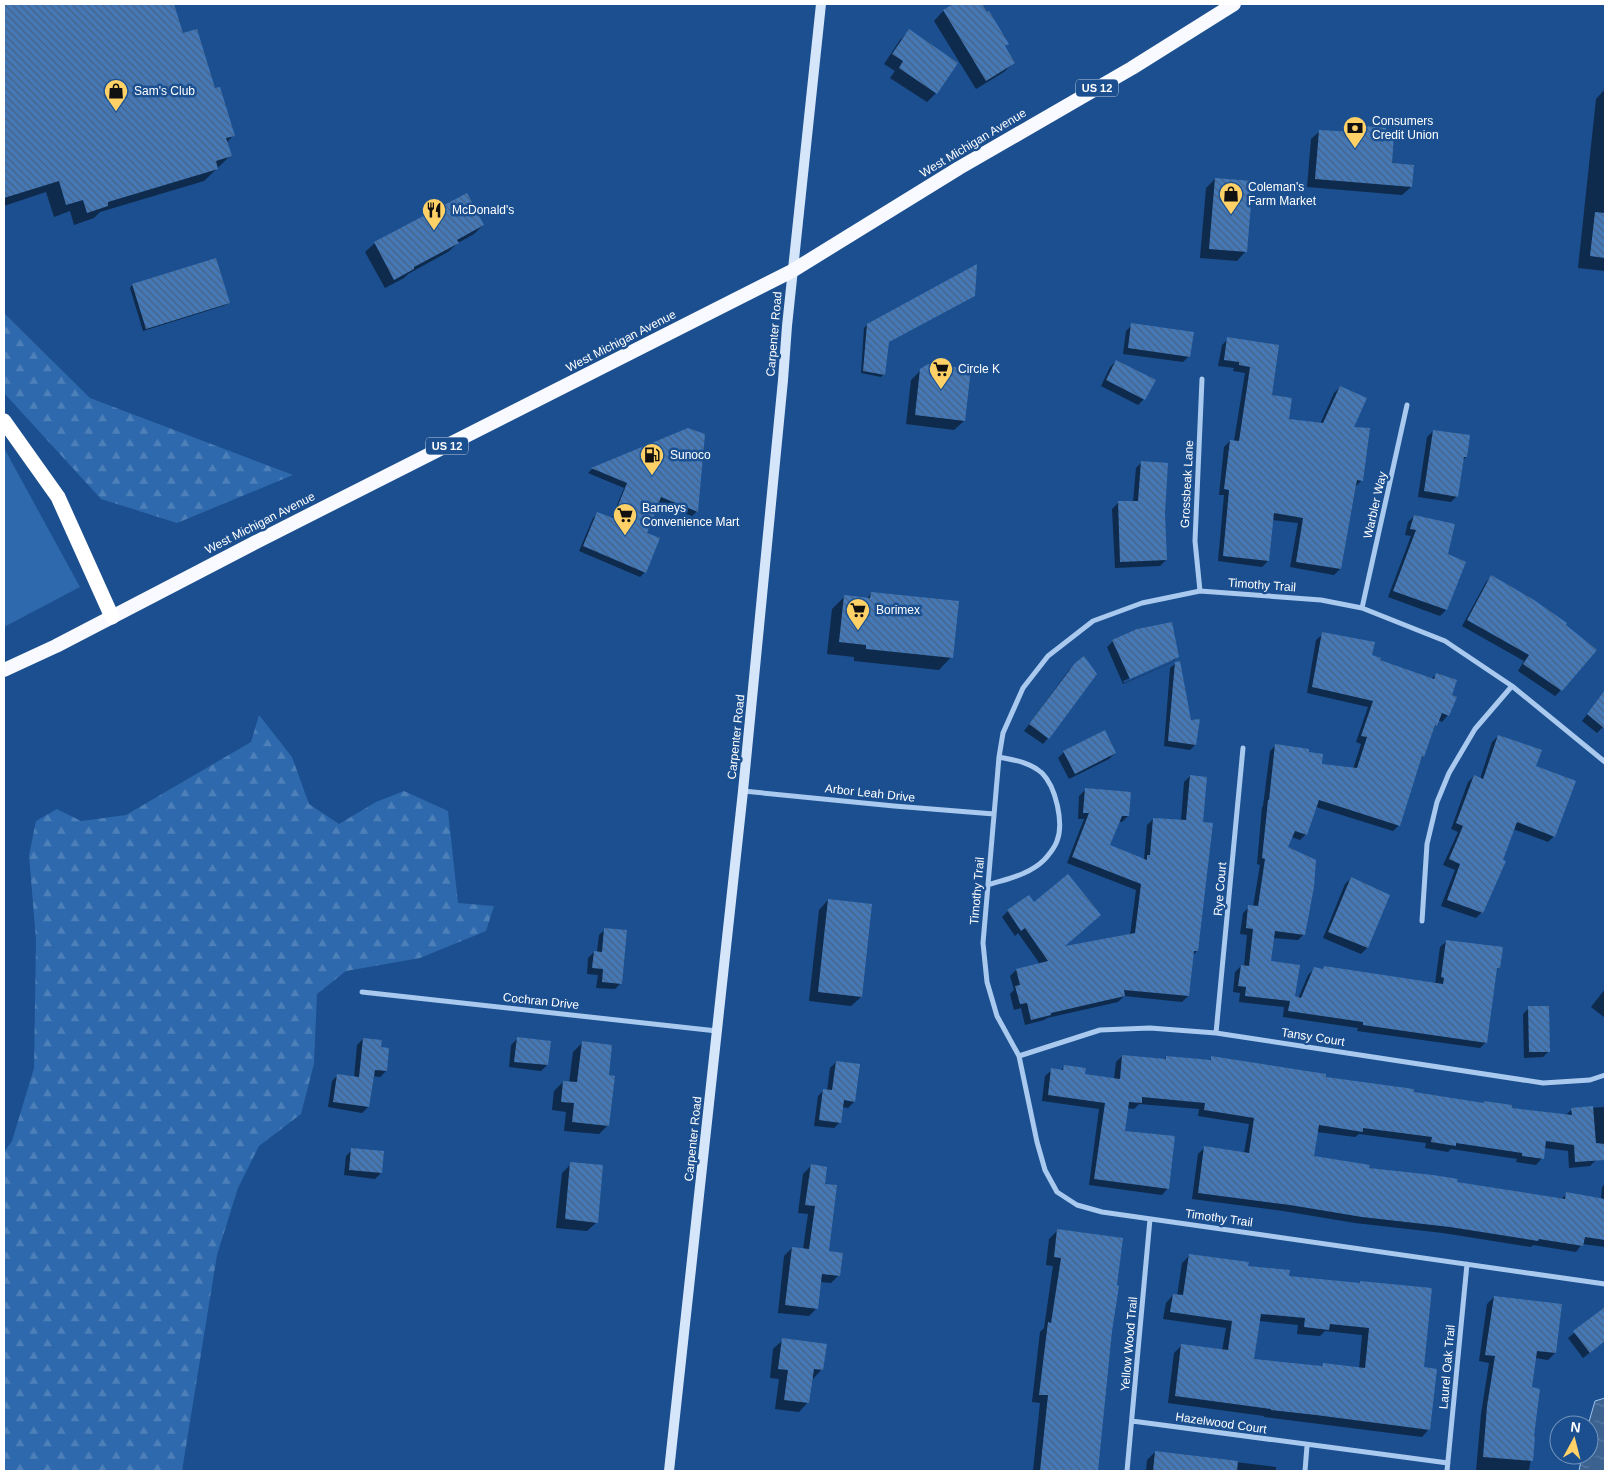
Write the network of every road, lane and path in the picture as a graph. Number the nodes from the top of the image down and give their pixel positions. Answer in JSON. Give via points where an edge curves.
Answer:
{"nodes":[{"id":1,"x":821,"y":4,"type":"edge"},
{"id":2,"x":1234,"y":4,"type":"edge"},
{"id":3,"x":792,"y":271,"type":"junction"},
{"id":4,"x":1202,"y":379,"type":"dead end"},
{"id":5,"x":1407,"y":405,"type":"dead end"},
{"id":6,"x":4,"y":421,"type":"edge"},
{"id":7,"x":1200,"y":591,"type":"junction"},
{"id":8,"x":1362,"y":608,"type":"junction"},
{"id":9,"x":112,"y":616,"type":"junction"},
{"id":10,"x":4,"y":670,"type":"edge"},
{"id":11,"x":1512,"y":686,"type":"junction"},
{"id":12,"x":1242,"y":748,"type":"dead end"},
{"id":13,"x":999,"y":757,"type":"junction"},
{"id":14,"x":1605,"y":762,"type":"edge"},
{"id":15,"x":743,"y":791,"type":"junction"},
{"id":16,"x":994,"y":814,"type":"junction"},
{"id":17,"x":988,"y":884,"type":"junction"},
{"id":18,"x":1422,"y":921,"type":"dead end"},
{"id":19,"x":362,"y":992,"type":"dead end"},
{"id":20,"x":717,"y":1030,"type":"junction"},
{"id":21,"x":1216,"y":1032,"type":"junction"},
{"id":22,"x":1019,"y":1056,"type":"junction"},
{"id":23,"x":1605,"y":1075,"type":"edge"},
{"id":24,"x":1150,"y":1219,"type":"junction"},
{"id":25,"x":1466,"y":1264,"type":"junction"},
{"id":26,"x":1605,"y":1284,"type":"edge"},
{"id":27,"x":1132,"y":1421,"type":"junction"},
{"id":28,"x":1306,"y":1446,"type":"junction"},
{"id":29,"x":1448,"y":1464,"type":"junction"},
{"id":30,"x":669,"y":1471,"type":"edge"},
{"id":31,"x":1127,"y":1471,"type":"edge"},
{"id":32,"x":1305,"y":1471,"type":"edge"},
{"id":33,"x":1447,"y":1471,"type":"edge"}],
"edges":[{"from":1,"to":3,"type":"main road","name":"Carpenter Road"},
{"from":2,"to":3,"type":"highway","name":"West Michigan Avenue","number":"US 12"},
{"from":3,"to":9,"type":"highway","name":"West Michigan Avenue","number":"US 12"},
{"from":3,"to":15,"type":"main road","name":"Carpenter Road"},
{"from":4,"to":7,"type":"street","name":"Grossbeak Lane","via":[[1195,541]]},
{"from":5,"to":8,"type":"street","name":"Warbler Way"},
{"from":6,"to":9,"type":"highway","via":[[58,498]]},
{"from":7,"to":8,"type":"street","name":"Timothy Trail","via":[[1321,600]]},
{"from":7,"to":13,"type":"street","name":"Timothy Trail","via":[[1142,603],[1093,622],[1048,656],[1022,688],[1003,733]]},
{"from":8,"to":11,"type":"street","name":"Timothy Trail","via":[[1445,641]]},
{"from":9,"to":10,"type":"highway","name":"West Michigan Avenue","number":"US 12"},
{"from":11,"to":14,"type":"street","name":"Timothy Trail"},
{"from":11,"to":18,"type":"street","via":[[1474,729],[1437,802],[1427,844]]},
{"from":12,"to":21,"type":"street","name":"Rye Court"},
{"from":13,"to":16,"type":"street","name":"Timothy Trail"},
{"from":13,"to":17,"type":"street","via":[[1029,764],[1043,774],[1055,794],[1060,819],[1057,842],[1043,861],[1022,874]]},
{"from":15,"to":16,"type":"street","name":"Arbor Leah Drive"},
{"from":15,"to":20,"type":"main road","name":"Carpenter Road"},
{"from":16,"to":17,"type":"street","name":"Timothy Trail"},
{"from":17,"to":22,"type":"street","name":"Timothy Trail","via":[[983,943],[987,982],[996,1016]]},
{"from":19,"to":20,"type":"street","name":"Cochran Drive"},
{"from":20,"to":30,"type":"main road","name":"Carpenter Road"},
{"from":21,"to":22,"type":"street","name":"Tansy Court","via":[[1150,1028],[1100,1030]]},
{"from":21,"to":23,"type":"street","name":"Tansy Court","via":[[1543,1083],[1590,1080]]},
{"from":22,"to":24,"type":"street","name":"Timothy Trail","via":[[1037,1142],[1045,1170],[1057,1192],[1077,1205]]},
{"from":24,"to":25,"type":"street","name":"Timothy Trail"},
{"from":24,"to":27,"type":"street","name":"Yellow Wood Trail"},
{"from":25,"to":26,"type":"street","name":"Timothy Trail"},
{"from":25,"to":29,"type":"street","name":"Laurel Oak Trail"},
{"from":27,"to":28,"type":"street","name":"Hazelwood Court"},
{"from":27,"to":31,"type":"street","name":"Yellow Wood Trail"},
{"from":28,"to":29,"type":"street","name":"Hazelwood Court"},
{"from":28,"to":32,"type":"street"},
{"from":29,"to":33,"type":"street","name":"Laurel Oak Trail"}]}
